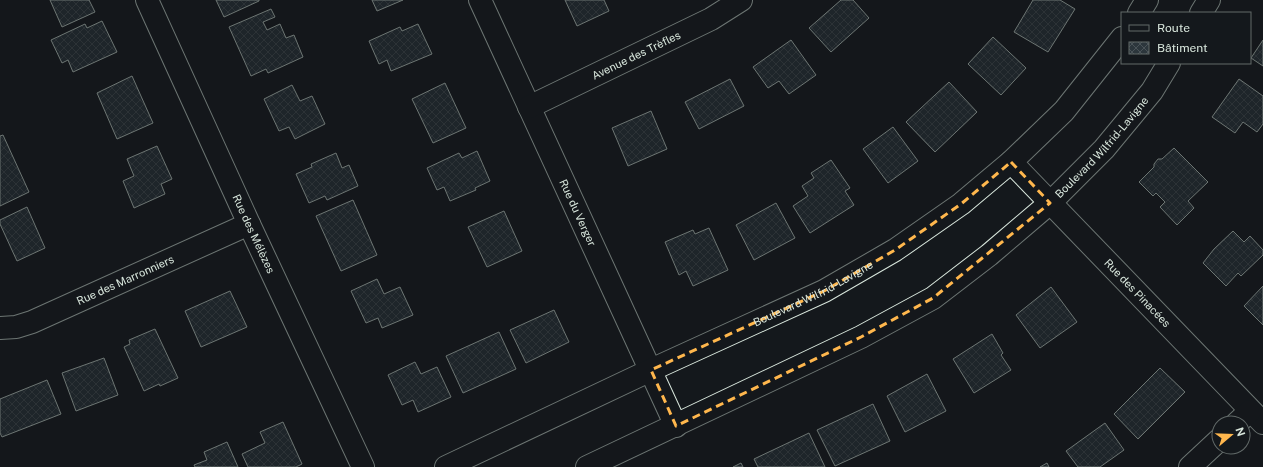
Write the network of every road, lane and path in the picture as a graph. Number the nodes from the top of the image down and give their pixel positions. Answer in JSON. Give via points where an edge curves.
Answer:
{"nodes":[{"id":1,"x":147,"y":0,"type":"edge"},
{"id":2,"x":480,"y":0,"type":"edge"},
{"id":3,"x":742,"y":0,"type":"edge"},
{"id":4,"x":1147,"y":0,"type":"edge"},
{"id":5,"x":1209,"y":0,"type":"edge"},
{"id":6,"x":1140,"y":12,"type":"edge"},
{"id":7,"x":1202,"y":12,"type":"edge"},
{"id":8,"x":1121,"y":39,"type":"edge"},
{"id":9,"x":1168,"y":64,"type":"edge"},
{"id":10,"x":529,"y":107,"type":"junction"},
{"id":11,"x":1011,"y":162,"type":"junction"},
{"id":12,"x":1050,"y":204,"type":"junction"},
{"id":13,"x":249,"y":224,"type":"junction"},
{"id":14,"x":0,"y":328,"type":"edge"},
{"id":15,"x":650,"y":370,"type":"junction"},
{"id":16,"x":1246,"y":415,"type":"edge"},
{"id":17,"x":676,"y":426,"type":"junction"},
{"id":18,"x":1211,"y":447,"type":"edge"},
{"id":19,"x":363,"y":467,"type":"edge"},
{"id":20,"x":446,"y":467,"type":"edge"},
{"id":21,"x":587,"y":467,"type":"edge"},
{"id":22,"x":1190,"y":467,"type":"edge"}],
"edges":[{"from":1,"to":13,"type":"street","name":"Rue des Mélèzes"},
{"from":2,"to":10,"type":"street","name":"Rue du Verger"},
{"from":3,"to":10,"type":"street","name":"Avenue des Trèfles","via":[[711,19]]},
{"from":4,"to":6,"type":"street"},
{"from":5,"to":7,"type":"street"},
{"from":8,"to":11,"type":"street","name":"Boulevard Wilfrid-Lavigne","via":[[1064,111]]},
{"from":9,"to":12,"type":"street","name":"Boulevard Wilfrid-Lavigne","via":[[1152,91],[1104,148]]},
{"from":10,"to":15,"type":"street","name":"Rue du Verger"},
{"from":11,"to":12,"type":"street","name":"Rue des Pinacées"},
{"from":11,"to":15,"type":"street","name":"Boulevard Wilfrid-Lavigne","via":[[961,204],[895,250],[824,291]]},
{"from":12,"to":16,"type":"street","name":"Rue des Pinacées"},
{"from":12,"to":17,"type":"street","name":"Boulevard Wilfrid-Lavigne","via":[[990,255],[933,298],[861,337]]},
{"from":13,"to":14,"type":"street","name":"Rue des Marronniers","via":[[32,322]]},
{"from":13,"to":19,"type":"street","name":"Rue des Mélèzes"},
{"from":15,"to":17,"type":"street","name":"Rue du Verger"},
{"from":15,"to":20,"type":"street","name":"Boulevard Wilfrid-Lavigne"},
{"from":17,"to":21,"type":"street","name":"Boulevard Wilfrid-Lavigne"},
{"from":18,"to":22,"type":"street"}]}
